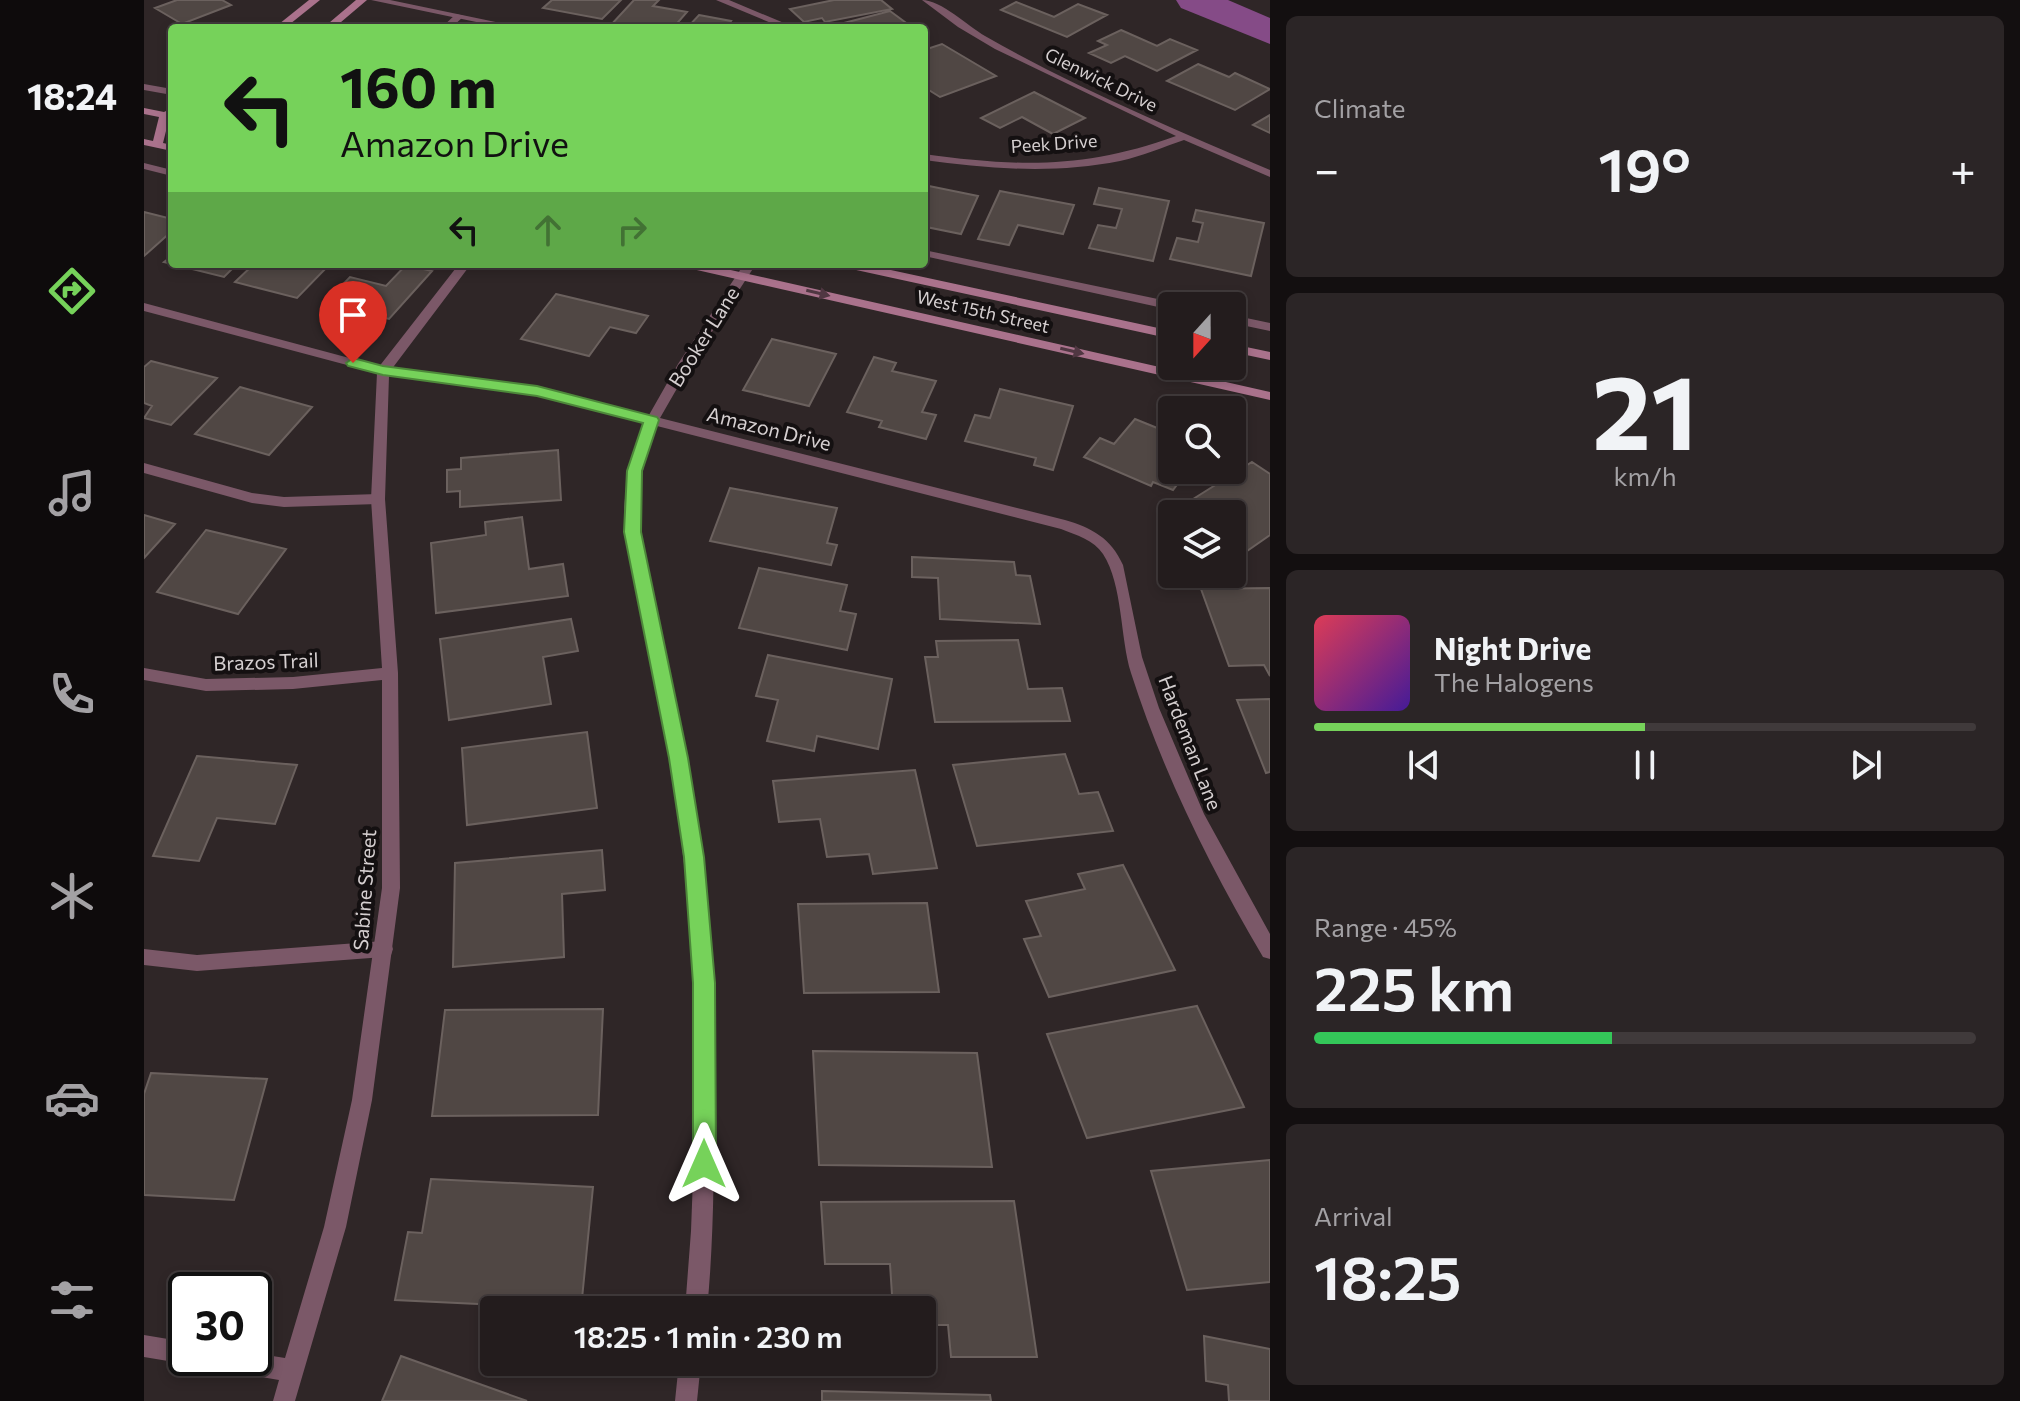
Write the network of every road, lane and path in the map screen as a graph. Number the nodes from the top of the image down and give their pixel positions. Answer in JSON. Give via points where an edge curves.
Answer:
{"nodes":[{"id":1,"x":315,"y":0,"type":"edge"},
{"id":2,"x":362,"y":0,"type":"edge"},
{"id":3,"x":376,"y":0,"type":"edge"},
{"id":4,"x":721,"y":0,"type":"edge"},
{"id":5,"x":927,"y":0,"type":"edge"},
{"id":6,"x":459,"y":16,"type":"junction"},
{"id":7,"x":284,"y":24,"type":"edge"},
{"id":8,"x":333,"y":24,"type":"edge"},
{"id":9,"x":450,"y":24,"type":"edge"},
{"id":10,"x":499,"y":24,"type":"edge"},
{"id":11,"x":781,"y":24,"type":"edge"},
{"id":12,"x":144,"y":87,"type":"edge"},
{"id":13,"x":168,"y":91,"type":"edge"},
{"id":14,"x":144,"y":111,"type":"edge"},
{"id":15,"x":168,"y":115,"type":"edge"},
{"id":16,"x":168,"y":120,"type":"edge"},
{"id":17,"x":1184,"y":137,"type":"junction"},
{"id":18,"x":168,"y":141,"type":"edge"},
{"id":19,"x":144,"y":142,"type":"edge"},
{"id":20,"x":157,"y":145,"type":"junction"},
{"id":21,"x":168,"y":147,"type":"edge"},
{"id":22,"x":928,"y":158,"type":"edge"},
{"id":23,"x":144,"y":166,"type":"edge"},
{"id":24,"x":168,"y":172,"type":"edge"},
{"id":25,"x":1270,"y":174,"type":"edge"},
{"id":26,"x":928,"y":254,"type":"edge"},
{"id":27,"x":462,"y":268,"type":"edge"},
{"id":28,"x":865,"y":268,"type":"edge"},
{"id":29,"x":746,"y":270,"type":"edge"},
{"id":30,"x":1158,"y":303,"type":"edge"},
{"id":31,"x":144,"y":307,"type":"edge"},
{"id":32,"x":1246,"y":322,"type":"edge"},
{"id":33,"x":1270,"y":327,"type":"edge"},
{"id":34,"x":1158,"y":332,"type":"edge"},
{"id":35,"x":1246,"y":351,"type":"edge"},
{"id":36,"x":1270,"y":356,"type":"edge"},
{"id":37,"x":383,"y":371,"type":"junction"},
{"id":38,"x":1270,"y":396,"type":"edge"},
{"id":39,"x":651,"y":420,"type":"junction"},
{"id":40,"x":144,"y":468,"type":"edge"},
{"id":41,"x":378,"y":499,"type":"junction"},
{"id":42,"x":1100,"y":541,"type":"joint"},
{"id":43,"x":390,"y":673,"type":"junction"},
{"id":44,"x":144,"y":674,"type":"edge"},
{"id":45,"x":384,"y":949,"type":"junction"},
{"id":46,"x":1270,"y":951,"type":"edge"},
{"id":47,"x":144,"y":957,"type":"edge"},
{"id":48,"x":697,"y":1296,"type":"edge"},
{"id":49,"x":144,"y":1346,"type":"edge"},
{"id":50,"x":168,"y":1350,"type":"edge"},
{"id":51,"x":272,"y":1368,"type":"edge"},
{"id":52,"x":293,"y":1371,"type":"junction"},
{"id":53,"x":689,"y":1376,"type":"edge"},
{"id":54,"x":284,"y":1401,"type":"edge"},
{"id":55,"x":686,"y":1401,"type":"edge"}],
"edges":[{"from":1,"to":7,"type":"main road"},
{"from":2,"to":8,"type":"main road"},
{"from":3,"to":6,"type":"street"},
{"from":4,"to":11,"type":"street"},
{"from":5,"to":17,"type":"street","name":"Glenwick Drive","via":[[991,44]]},
{"from":6,"to":9,"type":"street"},
{"from":6,"to":10,"type":"street"},
{"from":12,"to":13,"type":"street"},
{"from":14,"to":15,"type":"main road"},
{"from":16,"to":20,"type":"main road"},
{"from":17,"to":22,"type":"street","name":"Peek Drive","via":[[1149,151],[1034,166]]},
{"from":17,"to":25,"type":"street","name":"Glenwick Drive"},
{"from":18,"to":20,"type":"main road"},
{"from":19,"to":20,"type":"main road"},
{"from":20,"to":21,"type":"main road"},
{"from":23,"to":24,"type":"street"},
{"from":26,"to":30,"type":"street"},
{"from":27,"to":37,"type":"street"},
{"from":28,"to":34,"type":"main road","name":"West 15th Street"},
{"from":29,"to":38,"type":"main road","name":"West 15th Street","one_way":true},
{"from":29,"to":39,"type":"street","name":"Booker Lane"},
{"from":31,"to":37,"type":"street","name":"Amazon Drive"},
{"from":32,"to":33,"type":"street"},
{"from":35,"to":36,"type":"main road"},
{"from":37,"to":39,"type":"street","name":"Amazon Drive","via":[[537,391]]},
{"from":37,"to":41,"type":"street","name":"Sabine Street"},
{"from":39,"to":42,"type":"street","name":"Amazon Drive","via":[[1065,525]]},
{"from":39,"to":48,"type":"street","name":"Booker Lane","via":[[635,471],[633,532],[687,806],[704,983],[703,1220]]},
{"from":40,"to":41,"type":"street","via":[[284,502]]},
{"from":41,"to":43,"type":"street","name":"Sabine Street"},
{"from":42,"to":46,"type":"street","name":"Hardeman Lane","via":[[1115,563],[1132,653],[1171,762],[1206,841]]},
{"from":43,"to":44,"type":"street","name":"Brazos Trail","via":[[206,685]]},
{"from":43,"to":45,"type":"street","name":"Sabine Street","via":[[391,888]]},
{"from":45,"to":47,"type":"street","via":[[197,963]]},
{"from":45,"to":52,"type":"street","name":"Sabine Street","via":[[362,1100],[335,1227]]},
{"from":49,"to":50,"type":"street"},
{"from":51,"to":52,"type":"street"},
{"from":52,"to":54,"type":"street","name":"Sabine Street"},
{"from":53,"to":55,"type":"street"}]}
